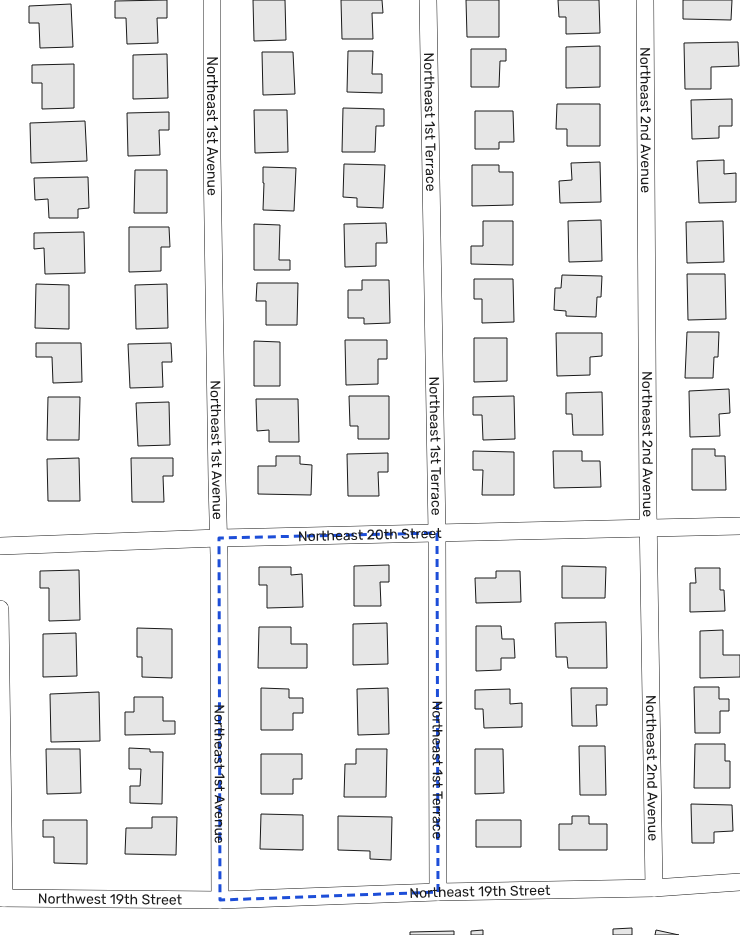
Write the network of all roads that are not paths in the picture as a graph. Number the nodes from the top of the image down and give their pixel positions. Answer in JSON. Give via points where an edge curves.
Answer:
{"nodes":[{"id":1,"x":212,"y":0,"type":"edge"},
{"id":2,"x":428,"y":0,"type":"edge"},
{"id":3,"x":645,"y":0,"type":"edge"},
{"id":4,"x":740,"y":526,"type":"edge"},
{"id":5,"x":649,"y":528,"type":"junction"},
{"id":6,"x":437,"y":533,"type":"junction"},
{"id":7,"x":219,"y":538,"type":"junction"},
{"id":8,"x":0,"y":546,"type":"edge"},
{"id":9,"x":0,"y":609,"type":"edge"},
{"id":10,"x":740,"y":882,"type":"edge"},
{"id":11,"x":654,"y":888,"type":"junction"},
{"id":12,"x":438,"y":892,"type":"junction"},
{"id":13,"x":2,"y":898,"type":"edge"},
{"id":14,"x":220,"y":900,"type":"junction"}],
"edges":[{"from":1,"to":7,"type":"street","name":"Northeast 1st Avenue","via":[[212,158]]},
{"from":2,"to":6,"type":"street","name":"Northeast 1st Terrace"},
{"from":3,"to":5,"type":"street","name":"Northeast 2nd Avenue"},
{"from":4,"to":5,"type":"street","name":"Northeast 20th Street"},
{"from":5,"to":6,"type":"street","name":"Northeast 20th Street"},
{"from":5,"to":11,"type":"street","name":"Northeast 2nd Avenue"},
{"from":6,"to":7,"type":"street","name":"Northeast 20th Street"},
{"from":6,"to":12,"type":"street","name":"Northeast 1st Terrace"},
{"from":7,"to":8,"type":"street","name":"Northeast 20th Street"},
{"from":7,"to":14,"type":"street","name":"Northeast 1st Avenue"},
{"from":9,"to":13,"type":"street"},
{"from":10,"to":11,"type":"street","name":"Northeast 19th Street"},
{"from":11,"to":12,"type":"street","name":"Northeast 19th Street"},
{"from":12,"to":14,"type":"street","name":"Northeast 19th Street"},
{"from":13,"to":14,"type":"street","name":"Northwest 19th Street"}]}
